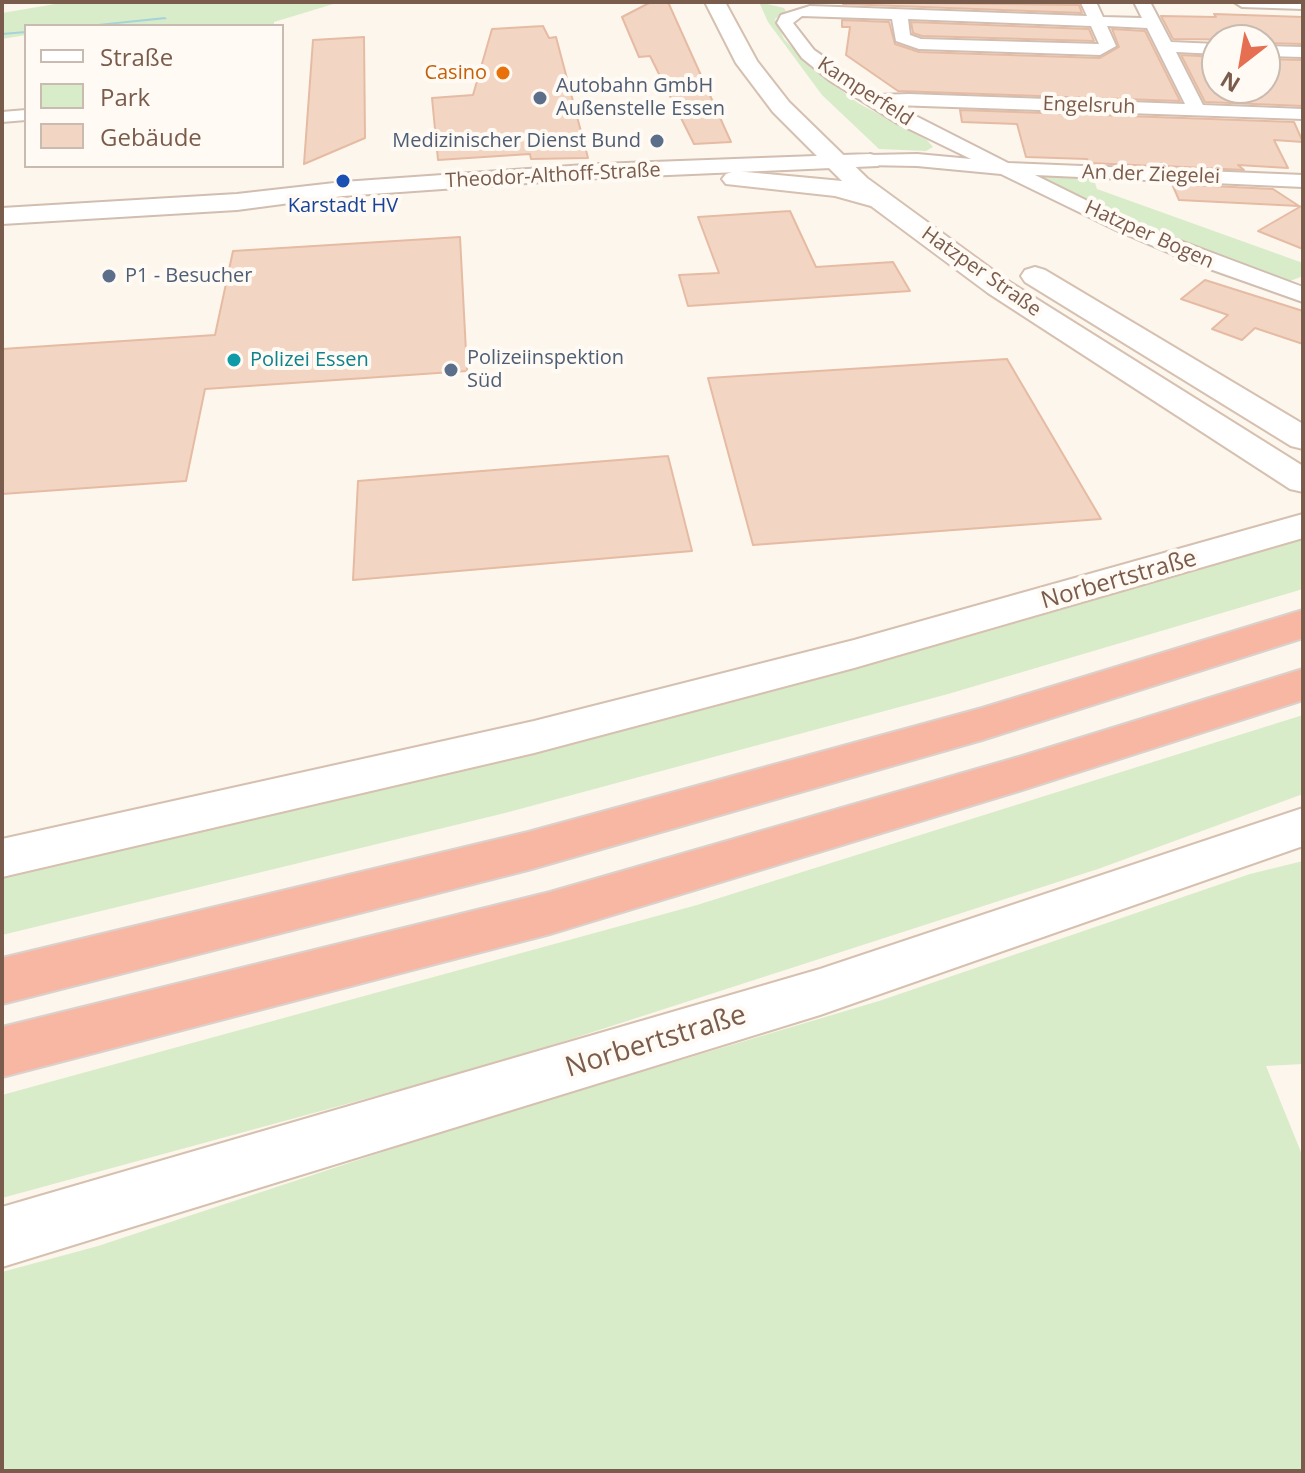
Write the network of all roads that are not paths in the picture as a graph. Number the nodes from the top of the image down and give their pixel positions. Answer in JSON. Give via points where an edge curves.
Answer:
{"nodes":[{"id":1,"x":715,"y":2,"type":"edge"},
{"id":2,"x":1088,"y":2,"type":"edge"},
{"id":3,"x":1141,"y":2,"type":"edge"},
{"id":4,"x":1242,"y":2,"type":"edge"},
{"id":5,"x":1303,"y":4,"type":"edge"},
{"id":6,"x":827,"y":6,"type":"edge"},
{"id":7,"x":900,"y":14,"type":"junction"},
{"id":8,"x":1096,"y":20,"type":"junction"},
{"id":9,"x":1151,"y":23,"type":"junction"},
{"id":10,"x":1165,"y":47,"type":"junction"},
{"id":11,"x":1201,"y":48,"type":"edge"},
{"id":12,"x":1281,"y":51,"type":"edge"},
{"id":13,"x":1303,"y":52,"type":"edge"},
{"id":14,"x":875,"y":101,"type":"junction"},
{"id":15,"x":781,"y":107,"type":"junction"},
{"id":16,"x":1197,"y":110,"type":"junction"},
{"id":17,"x":1303,"y":114,"type":"edge"},
{"id":18,"x":24,"y":115,"type":"edge"},
{"id":19,"x":2,"y":117,"type":"edge"},
{"id":20,"x":846,"y":137,"type":"dead end"},
{"id":21,"x":774,"y":166,"type":"junction"},
{"id":22,"x":840,"y":168,"type":"junction"},
{"id":23,"x":998,"y":168,"type":"junction"},
{"id":24,"x":735,"y":179,"type":"junction"},
{"id":25,"x":881,"y":179,"type":"junction"},
{"id":26,"x":1303,"y":181,"type":"edge"},
{"id":27,"x":237,"y":202,"type":"junction"},
{"id":28,"x":2,"y":216,"type":"edge"},
{"id":29,"x":992,"y":250,"type":"dead end"},
{"id":30,"x":1018,"y":266,"type":"dead end"},
{"id":31,"x":1303,"y":295,"type":"edge"},
{"id":32,"x":1303,"y":439,"type":"edge"},
{"id":33,"x":1291,"y":474,"type":"edge"},
{"id":34,"x":1292,"y":529,"type":"edge"},
{"id":35,"x":1303,"y":624,"type":"edge"},
{"id":36,"x":1303,"y":684,"type":"edge"},
{"id":37,"x":1303,"y":827,"type":"edge"},
{"id":38,"x":2,"y":858,"type":"edge"},
{"id":39,"x":2,"y":981,"type":"edge"},
{"id":40,"x":2,"y":1052,"type":"edge"},
{"id":41,"x":2,"y":1237,"type":"edge"}],
"edges":[{"from":1,"to":15,"type":"main road","name":"Hatzper Straße","via":[[748,64]]},
{"from":2,"to":8,"type":"street"},
{"from":3,"to":9,"type":"street"},
{"from":4,"to":5,"type":"street"},
{"from":6,"to":7,"type":"street","name":"Kamperfeld"},
{"from":6,"to":14,"type":"street","name":"Kamperfeld","via":[[799,12],[785,23],[808,54]]},
{"from":7,"to":8,"type":"street","name":"Kamperfeld"},
{"from":7,"to":8,"type":"street","via":[[902,38],[919,44],[1100,50],[1108,46]]},
{"from":8,"to":9,"type":"street","name":"Kamperfeld"},
{"from":9,"to":10,"type":"street"},
{"from":10,"to":11,"type":"street"},
{"from":10,"to":16,"type":"street"},
{"from":12,"to":13,"type":"street"},
{"from":14,"to":16,"type":"street","name":"Engelsruh"},
{"from":14,"to":23,"type":"street","name":"Kamperfeld"},
{"from":15,"to":21,"type":"main road","via":[[794,148]]},
{"from":15,"to":22,"type":"main road","name":"Hatzper Straße"},
{"from":16,"to":17,"type":"street","name":"Engelsruh"},
{"from":18,"to":19,"type":"street"},
{"from":20,"to":25,"type":"main road","name":"Hatzper Straße"},
{"from":21,"to":22,"type":"street","name":"Theodor-Althoff-Straße"},
{"from":21,"to":27,"type":"street","name":"Theodor-Althoff-Straße","via":[[599,171]]},
{"from":22,"to":24,"type":"street","name":"Theodor-Althoff-Straße"},
{"from":22,"to":25,"type":"main road","name":"Hatzper Straße"},
{"from":22,"to":25,"type":"street","name":"Theodor-Althoff-Straße"},
{"from":23,"to":25,"type":"street","name":"An der Ziegelei"},
{"from":23,"to":26,"type":"street","name":"An der Ziegelei"},
{"from":23,"to":31,"type":"street","name":"Hatzper Bogen","via":[[1201,258]]},
{"from":24,"to":25,"type":"main road","via":[[838,188]]},
{"from":24,"to":27,"type":"street","name":"Theodor-Althoff-Straße","via":[[289,204]]},
{"from":25,"to":29,"type":"main road","name":"Hatzper Straße"},
{"from":25,"to":33,"type":"main road","name":"Hatzper Straße","via":[[998,287]]},
{"from":27,"to":28,"type":"street","name":"Theodor-Althoff-Straße"},
{"from":30,"to":32,"type":"main road","name":"Hatzper Straße"},
{"from":33,"to":34,"type":"main road","via":[[1287,499]]},
{"from":34,"to":38,"type":"main road","name":"Norbertstraße","via":[[869,650],[534,737]]},
{"from":35,"to":39,"type":"highway","via":[[982,724],[528,851]]},
{"from":36,"to":40,"type":"highway","via":[[550,913]]},
{"from":37,"to":41,"type":"main road","name":"Norbertstraße","via":[[820,992]]}]}
